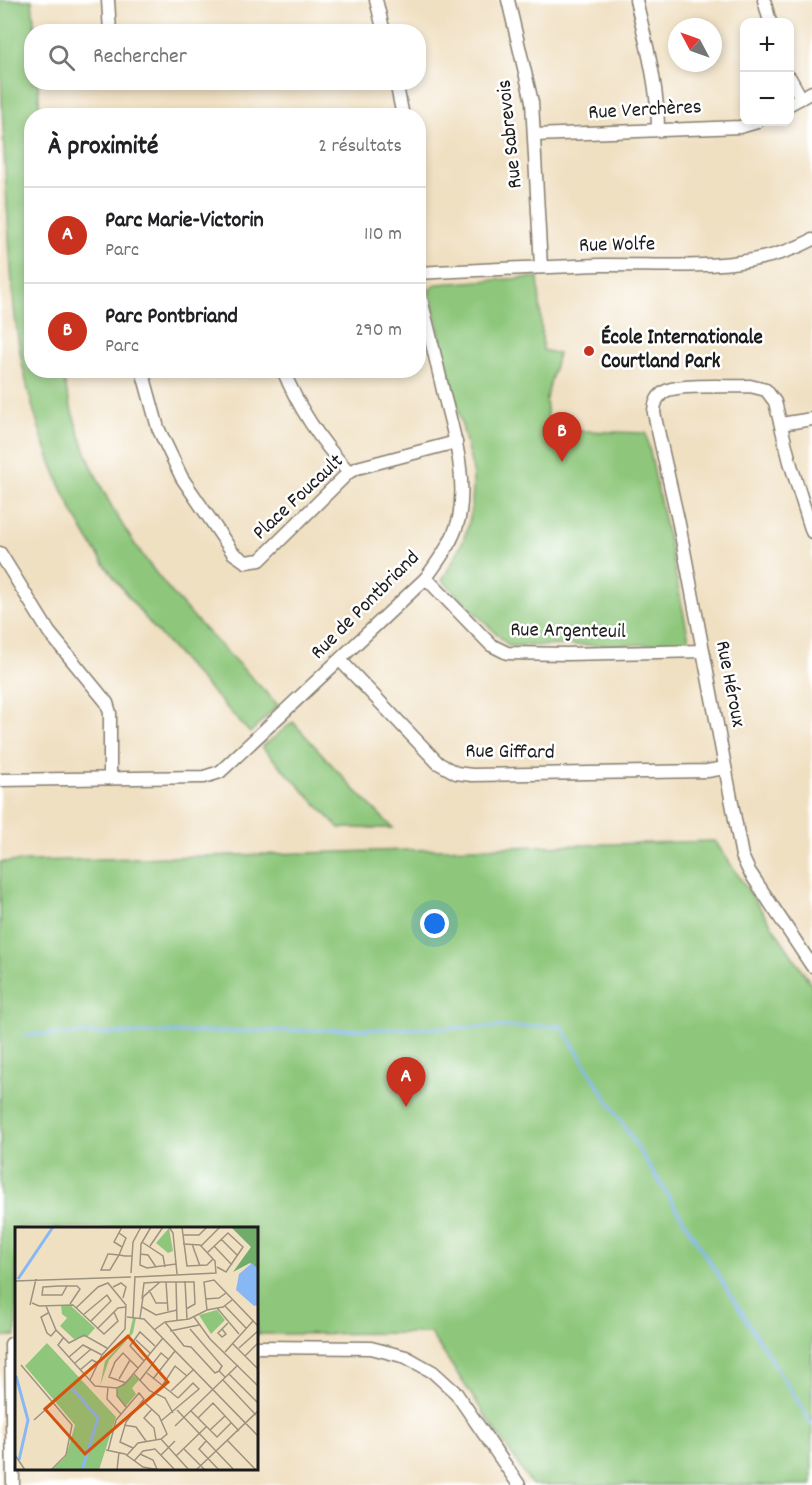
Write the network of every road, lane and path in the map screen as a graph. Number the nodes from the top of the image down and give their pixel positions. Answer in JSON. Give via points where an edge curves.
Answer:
{"nodes":[{"id":1,"x":108,"y":0,"type":"edge"},
{"id":2,"x":376,"y":0,"type":"edge"},
{"id":3,"x":508,"y":0,"type":"edge"},
{"id":4,"x":636,"y":0,"type":"edge"},
{"id":5,"x":764,"y":0,"type":"edge"},
{"id":6,"x":769,"y":18,"type":"edge"},
{"id":7,"x":110,"y":24,"type":"edge"},
{"id":8,"x":382,"y":24,"type":"edge"},
{"id":9,"x":794,"y":83,"type":"edge"},
{"id":10,"x":398,"y":90,"type":"edge"},
{"id":11,"x":806,"y":95,"type":"edge"},
{"id":12,"x":401,"y":108,"type":"edge"},
{"id":13,"x":740,"y":126,"type":"edge"},
{"id":14,"x":658,"y":129,"type":"junction"},
{"id":15,"x":534,"y":135,"type":"junction"},
{"id":16,"x":812,"y":240,"type":"edge"},
{"id":17,"x":541,"y":267,"type":"junction"},
{"id":18,"x":426,"y":273,"type":"edge"},
{"id":19,"x":426,"y":319,"type":"edge"},
{"id":20,"x":144,"y":378,"type":"edge"},
{"id":21,"x":287,"y":378,"type":"edge"},
{"id":22,"x":812,"y":419,"type":"edge"},
{"id":23,"x":781,"y":424,"type":"junction"},
{"id":24,"x":456,"y":442,"type":"junction"},
{"id":25,"x":349,"y":472,"type":"junction"},
{"id":26,"x":812,"y":532,"type":"edge"},
{"id":27,"x":0,"y":553,"type":"edge"},
{"id":28,"x":426,"y":578,"type":"junction"},
{"id":29,"x":703,"y":651,"type":"junction"},
{"id":30,"x":340,"y":660,"type":"junction"},
{"id":31,"x":725,"y":768,"type":"junction"},
{"id":32,"x":110,"y":778,"type":"junction"},
{"id":33,"x":0,"y":780,"type":"edge"},
{"id":34,"x":812,"y":966,"type":"edge"},
{"id":35,"x":9,"y":1344,"type":"edge"},
{"id":36,"x":258,"y":1347,"type":"edge"},
{"id":37,"x":13,"y":1485,"type":"edge"},
{"id":38,"x":519,"y":1485,"type":"edge"}],
"edges":[{"from":1,"to":7,"type":"street"},
{"from":2,"to":8,"type":"street"},
{"from":3,"to":15,"type":"street","name":"Rue Sabrevois","via":[[532,102]]},
{"from":4,"to":14,"type":"street","via":[[653,71]]},
{"from":5,"to":6,"type":"street"},
{"from":9,"to":11,"type":"street"},
{"from":10,"to":12,"type":"street"},
{"from":13,"to":14,"type":"street","name":"Rue Verchères"},
{"from":14,"to":15,"type":"street","name":"Rue Verchères"},
{"from":15,"to":17,"type":"street","name":"Rue Sabrevois"},
{"from":16,"to":17,"type":"street","name":"Rue Wolfe","via":[[793,250],[739,263]]},
{"from":17,"to":18,"type":"street","name":"Rue Wolfe"},
{"from":19,"to":24,"type":"street","name":"Rue de Pontbriand"},
{"from":20,"to":25,"type":"street","name":"Place Foucault","via":[[158,428],[182,478],[241,560],[251,563],[265,557]]},
{"from":21,"to":25,"type":"street","via":[[304,414]]},
{"from":22,"to":23,"type":"street"},
{"from":23,"to":26,"type":"street"},
{"from":23,"to":29,"type":"street","name":"Rue Héroux","via":[[773,398],[759,387],[677,388],[662,394],[654,406]]},
{"from":24,"to":25,"type":"street","name":"Place Foucault"},
{"from":24,"to":28,"type":"street","name":"Rue de Pontbriand","via":[[461,486],[459,517],[442,555]]},
{"from":27,"to":32,"type":"street","via":[[49,632],[107,703]]},
{"from":28,"to":29,"type":"street","name":"Rue Argenteuil","via":[[491,645],[507,653]]},
{"from":28,"to":30,"type":"street","name":"Rue de Pontbriand"},
{"from":29,"to":31,"type":"street","name":"Rue Héroux"},
{"from":30,"to":31,"type":"street","name":"Rue Giffard","via":[[438,763],[456,773]]},
{"from":30,"to":32,"type":"street","name":"Rue de Pontbriand","via":[[220,772],[204,777]]},
{"from":31,"to":34,"type":"street","name":"Rue Héroux","via":[[744,862]]},
{"from":32,"to":33,"type":"street","name":"Rue de Pontbriand"},
{"from":35,"to":37,"type":"street"},
{"from":36,"to":38,"type":"street","via":[[371,1348],[406,1357],[433,1372],[456,1393]]}]}
